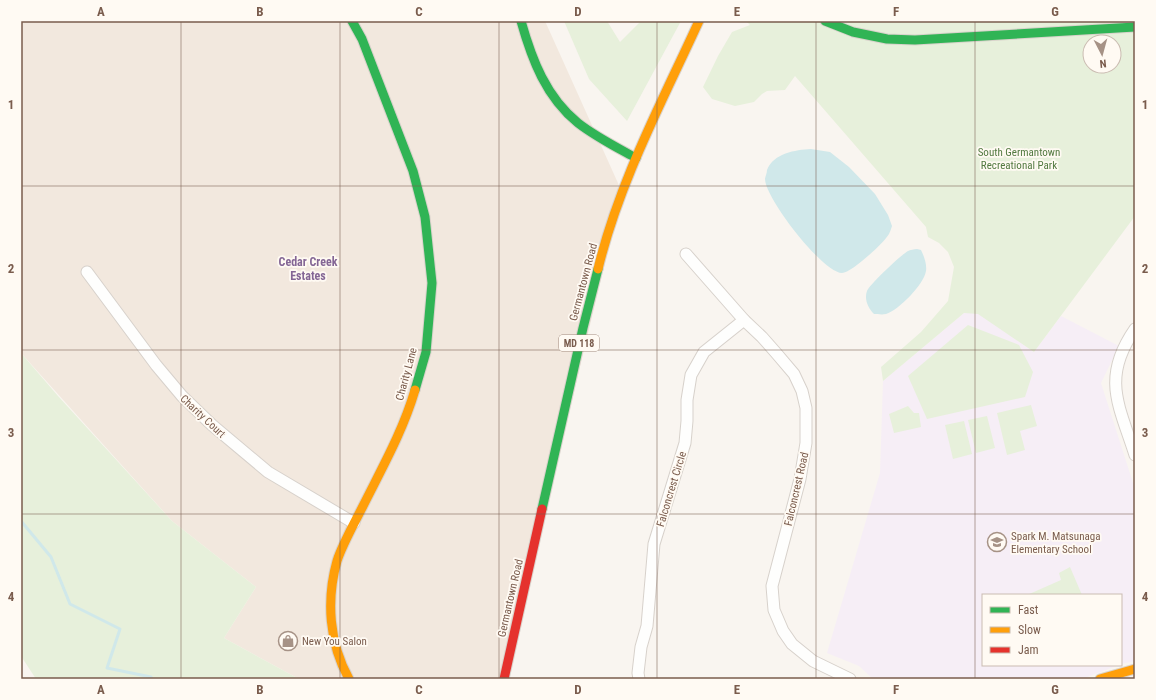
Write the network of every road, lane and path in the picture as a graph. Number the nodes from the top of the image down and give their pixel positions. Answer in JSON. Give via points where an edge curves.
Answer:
{"nodes":[{"id":1,"x":352,"y":21,"type":"edge"},
{"id":2,"x":521,"y":21,"type":"edge"},
{"id":3,"x":699,"y":21,"type":"edge"},
{"id":4,"x":825,"y":21,"type":"edge"},
{"id":5,"x":1135,"y":27,"type":"edge"},
{"id":6,"x":636,"y":158,"type":"junction"},
{"id":7,"x":686,"y":254,"type":"dead end"},
{"id":8,"x":87,"y":272,"type":"dead end"},
{"id":9,"x":744,"y":320,"type":"junction"},
{"id":10,"x":1135,"y":329,"type":"edge"},
{"id":11,"x":1135,"y":455,"type":"edge"},
{"id":12,"x":354,"y":523,"type":"junction"},
{"id":13,"x":1135,"y":669,"type":"edge"},
{"id":14,"x":349,"y":679,"type":"edge"},
{"id":15,"x":504,"y":679,"type":"edge"},
{"id":16,"x":639,"y":679,"type":"edge"},
{"id":17,"x":850,"y":679,"type":"edge"},
{"id":18,"x":1100,"y":679,"type":"edge"}],
"edges":[{"from":1,"to":12,"type":"street","name":"Charity Lane","via":[[362,39],[413,171],[425,217],[432,283],[426,352],[410,408],[392,450]]},
{"from":2,"to":6,"type":"street","via":[[538,72],[560,106],[584,127]]},
{"from":3,"to":6,"type":"street","name":"Germantown Road","number":"MD 118"},
{"from":4,"to":5,"type":"street","via":[[853,32],[886,39],[915,40]]},
{"from":6,"to":15,"type":"street","name":"Germantown Road","number":"MD 118","via":[[618,202],[599,264]]},
{"from":7,"to":9,"type":"street","name":"Falconcrest Road"},
{"from":8,"to":12,"type":"street","name":"Charity Court","via":[[156,365],[182,396],[212,425],[268,472]]},
{"from":9,"to":16,"type":"street","name":"Falconcrest Circle","via":[[704,352],[691,375],[686,400],[685,443],[654,544],[647,626],[641,647]]},
{"from":9,"to":17,"type":"street","name":"Falconcrest Road","via":[[794,374],[806,408],[806,443],[800,479],[772,586],[774,610],[792,644],[813,661]]},
{"from":10,"to":11,"type":"street","via":[[1122,352],[1115,380],[1117,400]]},
{"from":12,"to":14,"type":"street","name":"Charity Lane","via":[[337,560],[330,593],[333,634]]},
{"from":13,"to":18,"type":"street"}]}
